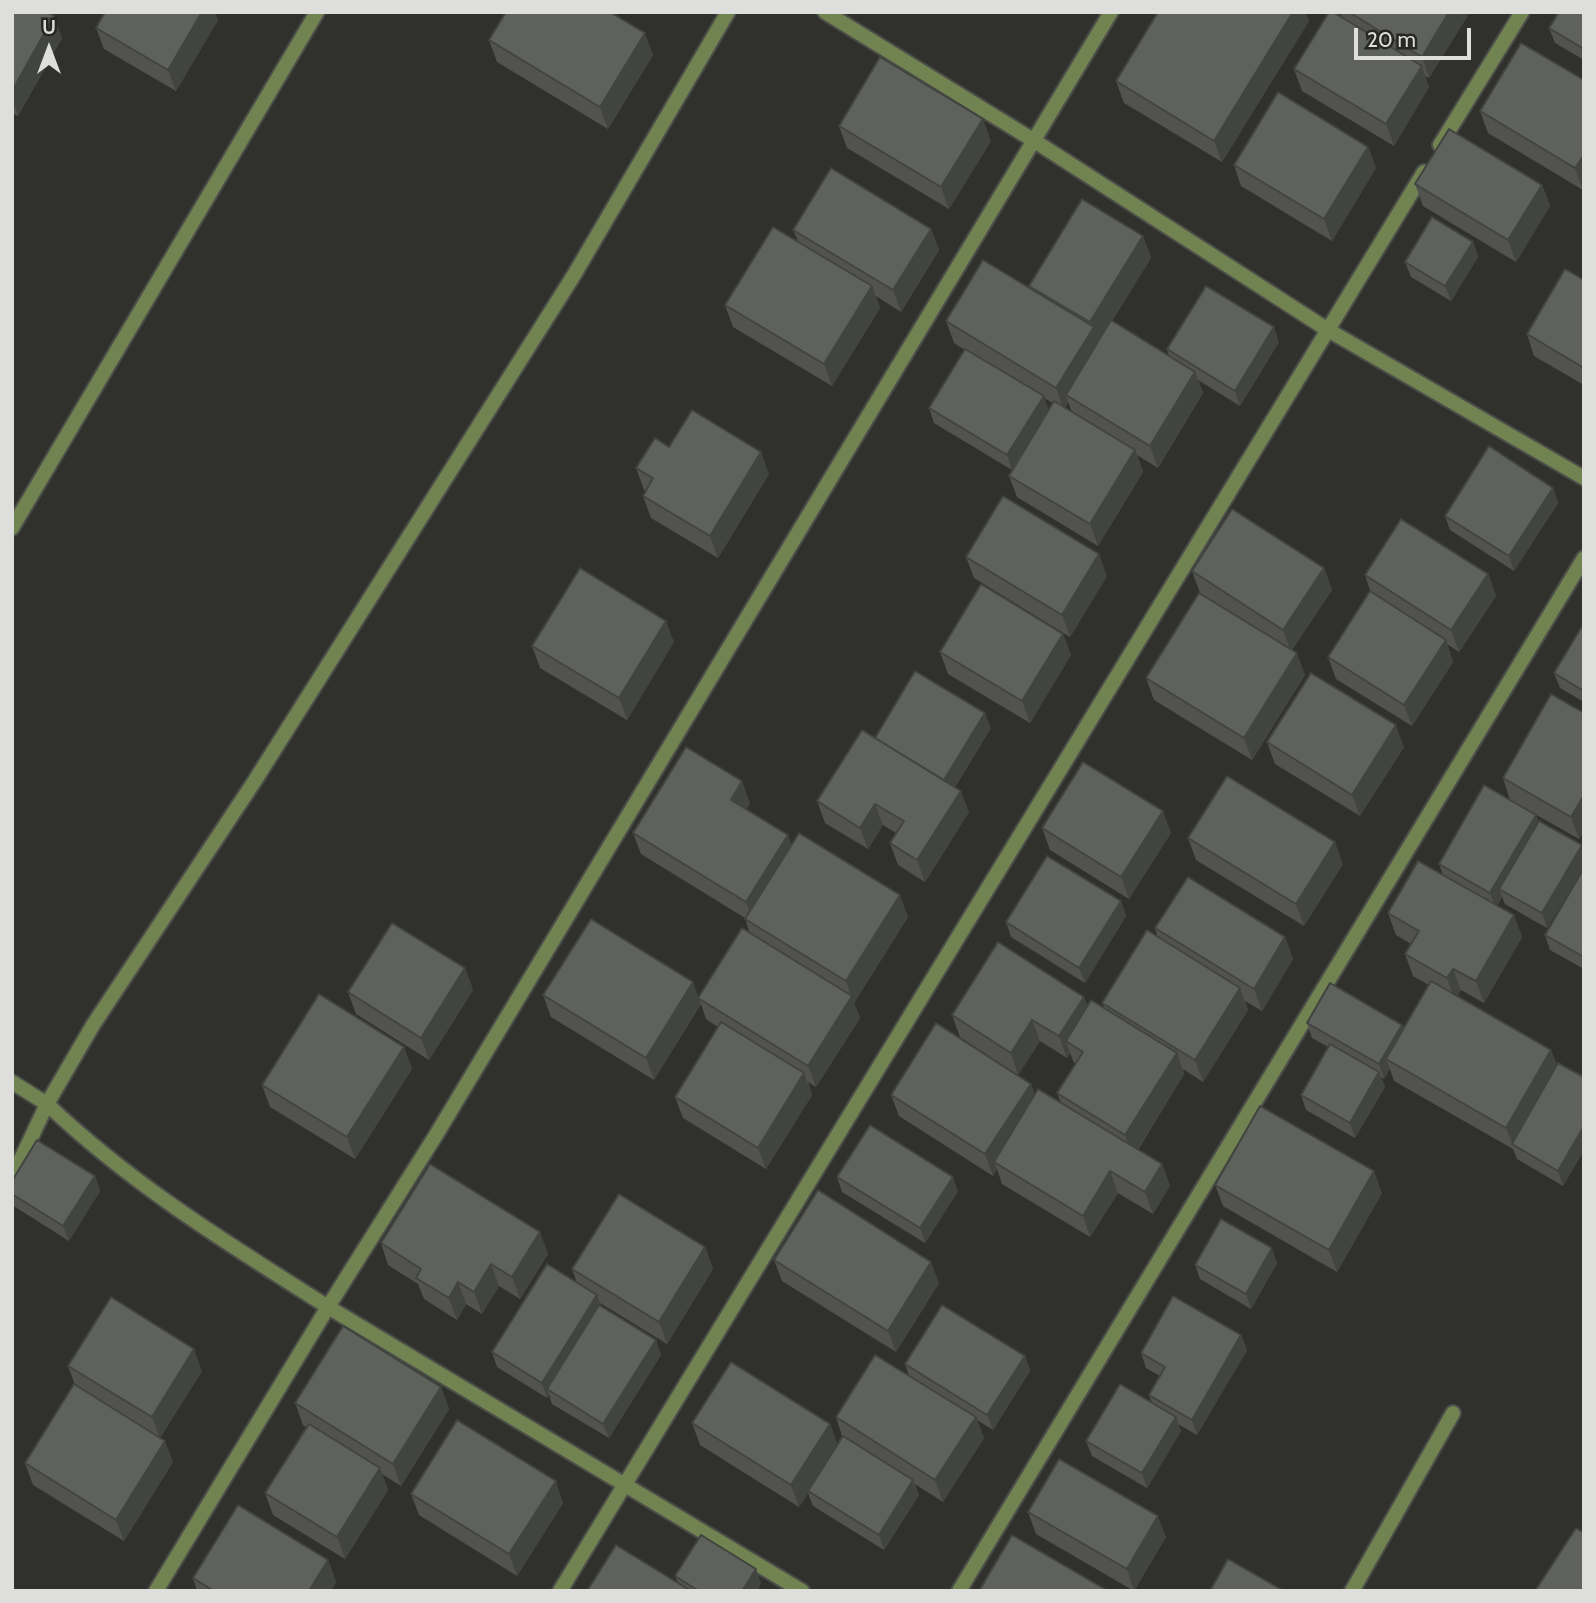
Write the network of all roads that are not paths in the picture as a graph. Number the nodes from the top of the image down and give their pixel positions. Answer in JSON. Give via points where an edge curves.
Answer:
{"nodes":[{"id":1,"x":317,"y":12,"type":"edge"},
{"id":2,"x":728,"y":12,"type":"edge"},
{"id":3,"x":825,"y":12,"type":"edge"},
{"id":4,"x":1111,"y":12,"type":"edge"},
{"id":5,"x":1522,"y":12,"type":"edge"},
{"id":6,"x":1033,"y":140,"type":"junction"},
{"id":7,"x":1328,"y":330,"type":"junction"},
{"id":8,"x":1584,"y":478,"type":"edge"},
{"id":9,"x":12,"y":528,"type":"edge"},
{"id":10,"x":1584,"y":558,"type":"edge"},
{"id":11,"x":12,"y":1082,"type":"edge"},
{"id":12,"x":47,"y":1104,"type":"junction"},
{"id":13,"x":12,"y":1178,"type":"edge"},
{"id":14,"x":327,"y":1307,"type":"junction"},
{"id":15,"x":1453,"y":1413,"type":"dead end"},
{"id":16,"x":625,"y":1486,"type":"junction"},
{"id":17,"x":156,"y":1591,"type":"edge"},
{"id":18,"x":560,"y":1591,"type":"edge"},
{"id":19,"x":802,"y":1591,"type":"edge"},
{"id":20,"x":959,"y":1591,"type":"edge"},
{"id":21,"x":1352,"y":1591,"type":"edge"}],
"edges":[{"from":1,"to":9,"type":"street"},
{"from":2,"to":12,"type":"street","via":[[575,275],[254,782],[113,993]]},
{"from":3,"to":6,"type":"street"},
{"from":4,"to":6,"type":"street"},
{"from":5,"to":7,"type":"street"},
{"from":6,"to":7,"type":"street"},
{"from":6,"to":14,"type":"street","via":[[436,1135]]},
{"from":7,"to":8,"type":"street"},
{"from":7,"to":16,"type":"street"},
{"from":10,"to":20,"type":"street"},
{"from":11,"to":12,"type":"street"},
{"from":12,"to":13,"type":"street"},
{"from":12,"to":14,"type":"street","via":[[178,1212]]},
{"from":14,"to":16,"type":"street"},
{"from":14,"to":17,"type":"street"},
{"from":15,"to":21,"type":"street"},
{"from":16,"to":18,"type":"street"},
{"from":16,"to":19,"type":"street"}]}
